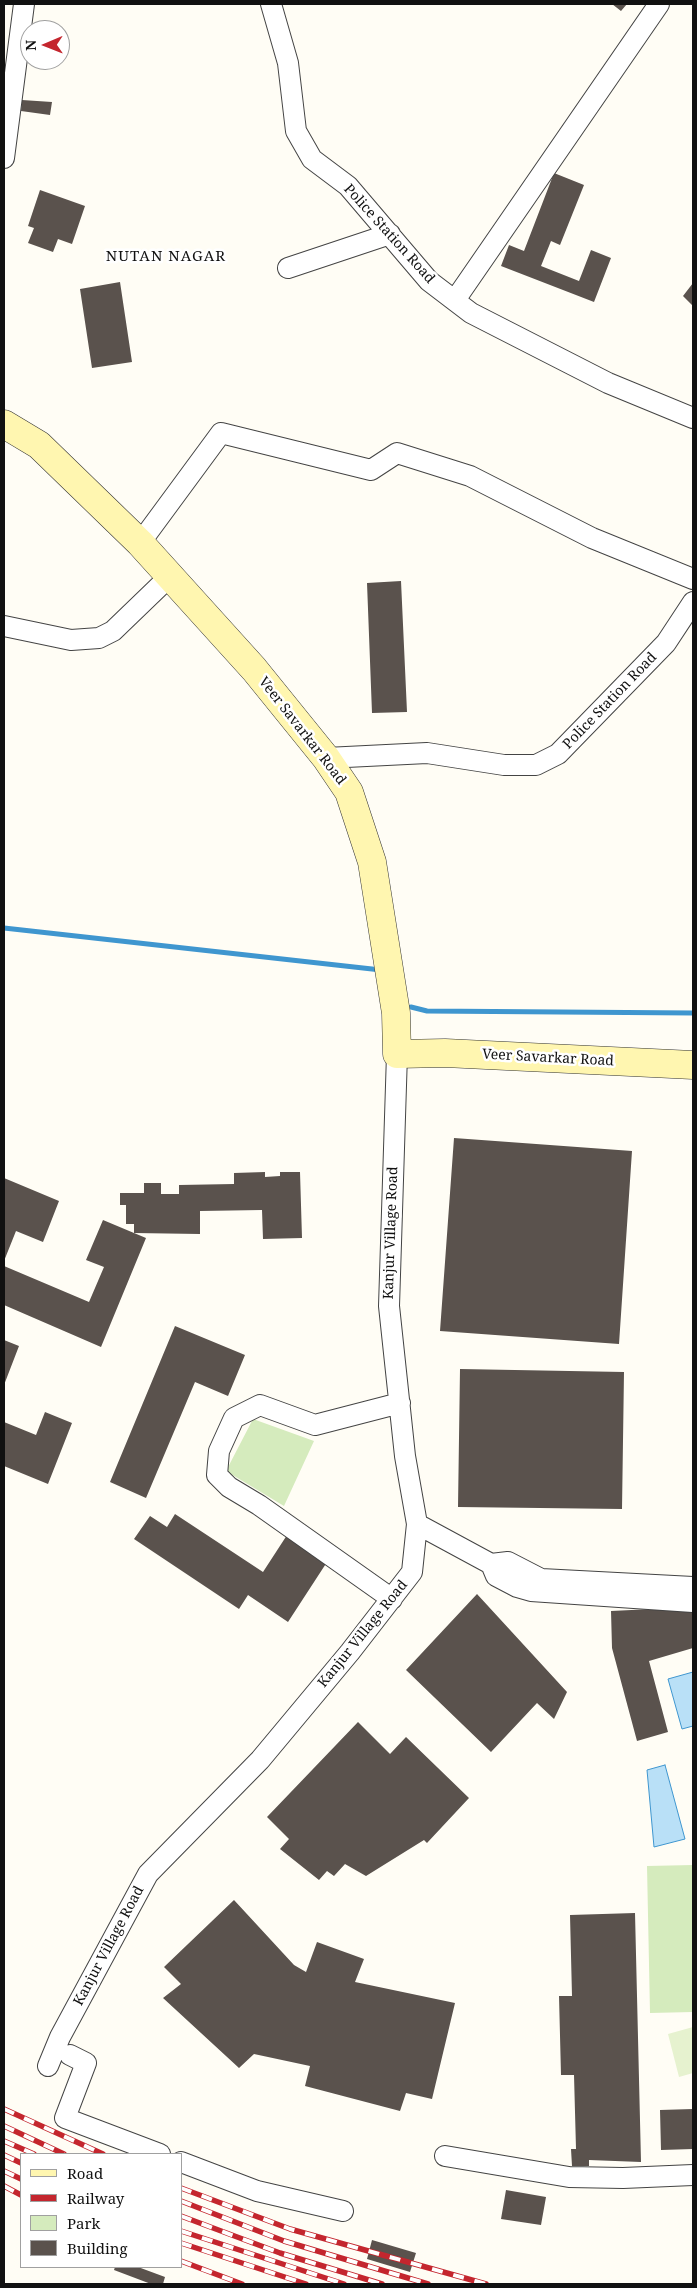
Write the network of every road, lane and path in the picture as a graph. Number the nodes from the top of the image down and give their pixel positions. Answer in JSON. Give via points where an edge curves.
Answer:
{"nodes":[{"id":1,"x":24,"y":4,"type":"edge"},
{"id":2,"x":271,"y":4,"type":"edge"},
{"id":3,"x":659,"y":4,"type":"edge"},
{"id":4,"x":4,"y":158,"type":"edge"},
{"id":5,"x":390,"y":234,"type":"junction"},
{"id":6,"x":288,"y":268,"type":"dead end"},
{"id":7,"x":455,"y":300,"type":"junction"},
{"id":8,"x":693,"y":418,"type":"edge"},
{"id":9,"x":4,"y":424,"type":"edge"},
{"id":10,"x":140,"y":543,"type":"junction"},
{"id":11,"x":169,"y":577,"type":"junction"},
{"id":12,"x":693,"y":579,"type":"edge"},
{"id":13,"x":693,"y":602,"type":"edge"},
{"id":14,"x":4,"y":626,"type":"edge"},
{"id":15,"x":326,"y":758,"type":"junction"},
{"id":16,"x":404,"y":1054,"type":"junction"},
{"id":17,"x":693,"y":1065,"type":"edge"},
{"id":18,"x":400,"y":1403,"type":"junction"},
{"id":19,"x":417,"y":1524,"type":"junction"},
{"id":20,"x":693,"y":1586,"type":"edge"},
{"id":21,"x":656,"y":1593,"type":"junction"},
{"id":22,"x":392,"y":1599,"type":"junction"},
{"id":23,"x":693,"y":1602,"type":"edge"},
{"id":24,"x":70,"y":2055,"type":"dead end"},
{"id":25,"x":48,"y":2066,"type":"dead end"},
{"id":26,"x":157,"y":2153,"type":"edge"},
{"id":27,"x":445,"y":2156,"type":"dead end"},
{"id":28,"x":182,"y":2162,"type":"edge"},
{"id":29,"x":693,"y":2174,"type":"edge"},
{"id":30,"x":343,"y":2211,"type":"dead end"}],
"edges":[{"from":1,"to":4,"type":"street"},
{"from":2,"to":5,"type":"street","name":"Police Station Road","via":[[288,63],[296,131],[312,159],[348,186]]},
{"from":3,"to":7,"type":"street"},
{"from":5,"to":6,"type":"street"},
{"from":5,"to":7,"type":"street","name":"Police Station Road","via":[[429,281]]},
{"from":7,"to":8,"type":"street","name":"Police Station Road","via":[[471,313],[608,383]]},
{"from":9,"to":10,"type":"street","name":"Veer Savarkar Road","via":[[39,445]]},
{"from":10,"to":11,"type":"street","name":"Veer Savarkar Road"},
{"from":10,"to":12,"type":"street","via":[[221,433],[371,470],[397,452],[470,476],[592,538]]},
{"from":11,"to":14,"type":"street","via":[[113,631],[100,638],[71,640]]},
{"from":11,"to":15,"type":"street","name":"Veer Savarkar Road","via":[[254,668]]},
{"from":13,"to":15,"type":"street","name":"Police Station Road","via":[[666,642],[558,754],[536,764],[504,765],[427,753]]},
{"from":15,"to":16,"type":"street","name":"Veer Savarkar Road","via":[[349,792],[372,862]]},
{"from":16,"to":17,"type":"street","name":"Veer Savarkar Road"},
{"from":16,"to":18,"type":"street","name":"Kanjur Village Road","via":[[389,1306]]},
{"from":18,"to":19,"type":"street","name":"Kanjur Village Road"},
{"from":18,"to":22,"type":"street","via":[[314,1425],[260,1405],[234,1418],[219,1451],[217,1475],[229,1487]]},
{"from":19,"to":21,"type":"street","via":[[491,1564],[496,1576],[531,1592]]},
{"from":19,"to":22,"type":"street","name":"Kanjur Village Road","via":[[412,1572]]},
{"from":20,"to":21,"type":"street"},
{"from":21,"to":23,"type":"street"},
{"from":22,"to":25,"type":"street","name":"Kanjur Village Road","via":[[260,1760],[148,1874],[60,2037]]},
{"from":24,"to":26,"type":"street","via":[[86,2063],[65,2118]]},
{"from":27,"to":29,"type":"street","via":[[569,2177]]},
{"from":28,"to":30,"type":"street","via":[[257,2191]]}]}
